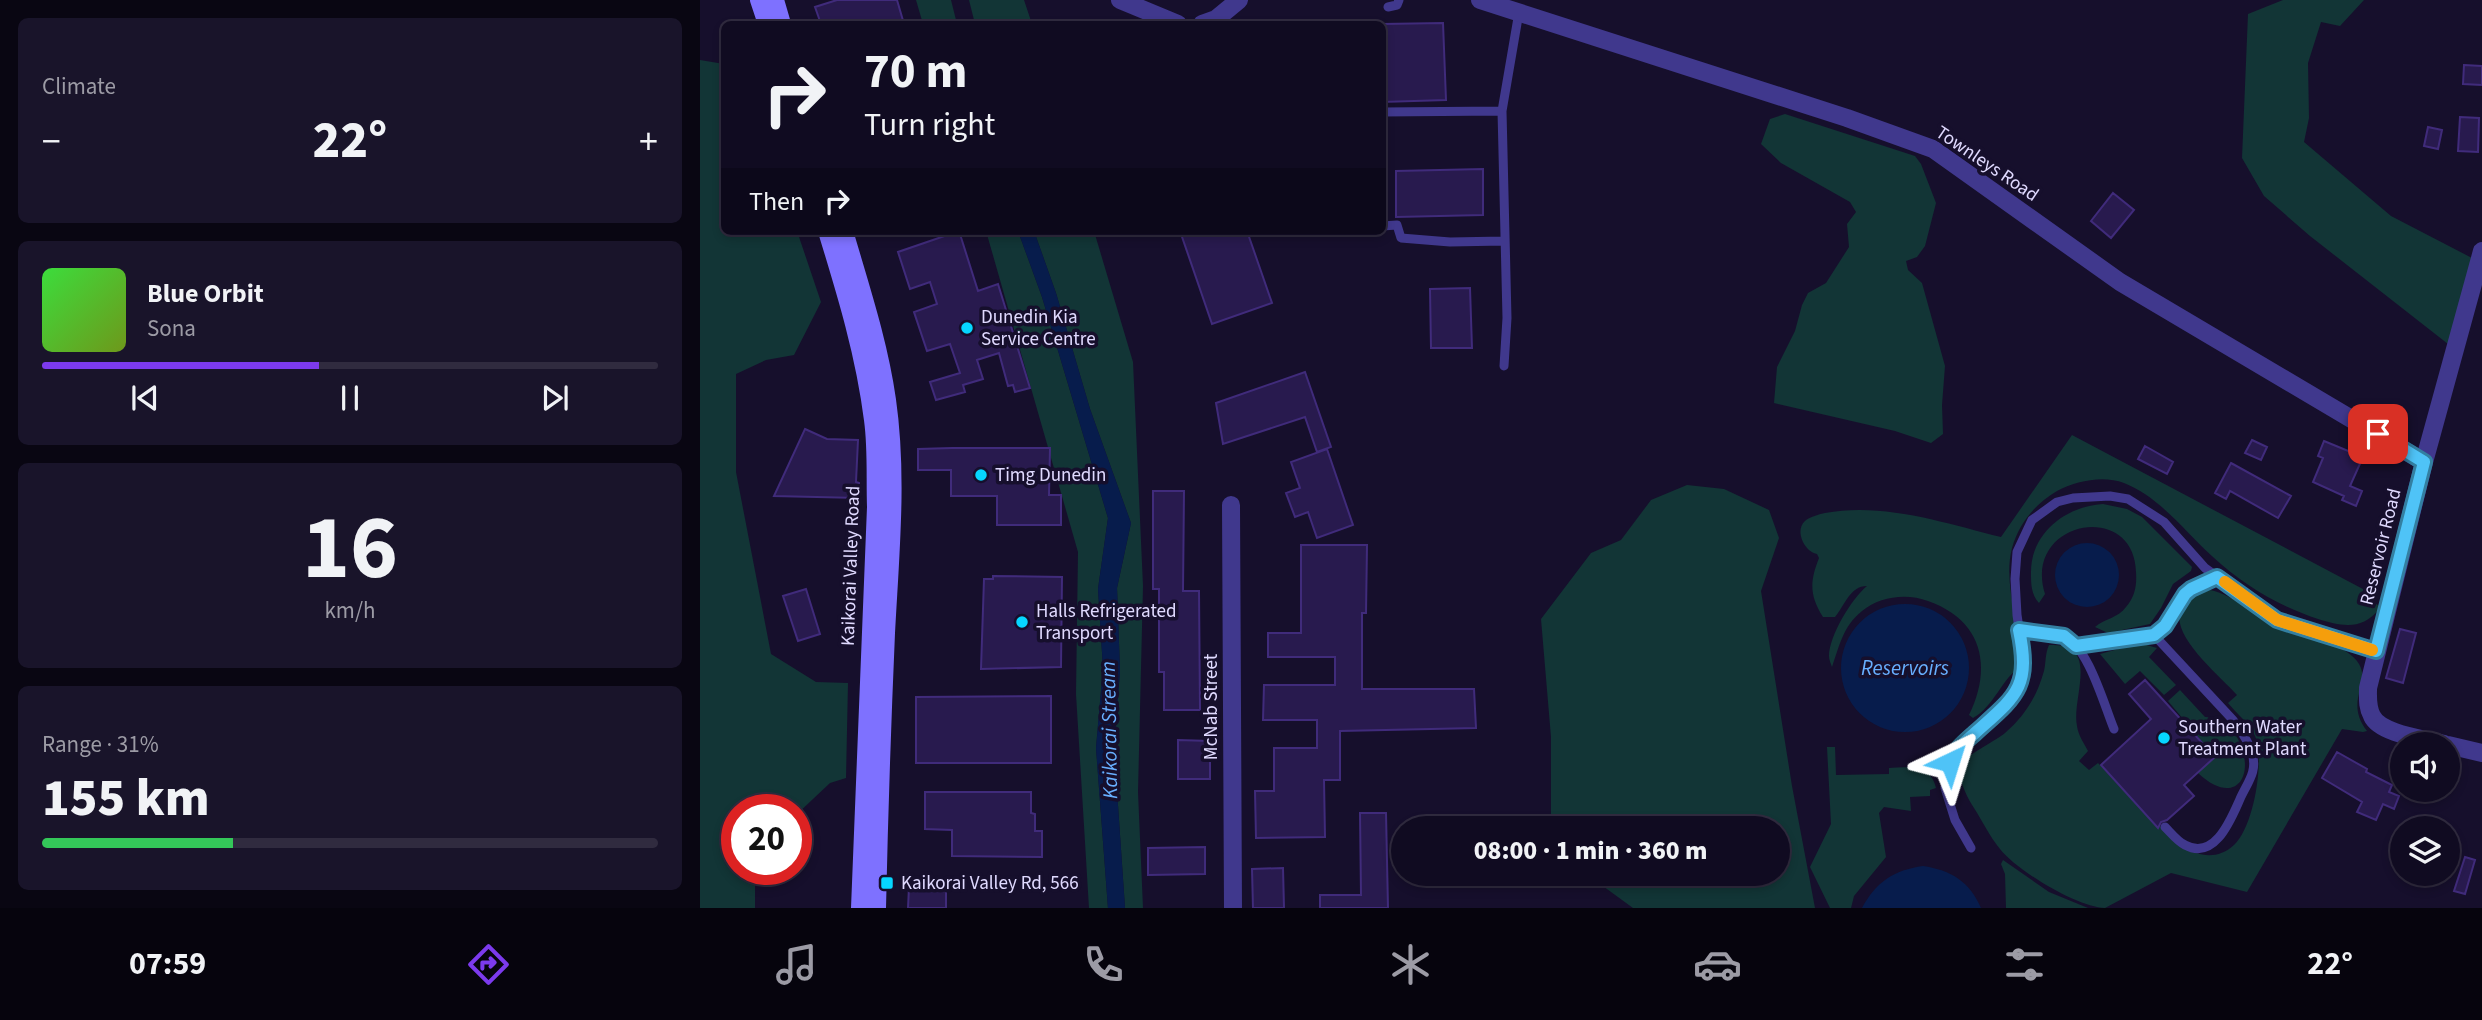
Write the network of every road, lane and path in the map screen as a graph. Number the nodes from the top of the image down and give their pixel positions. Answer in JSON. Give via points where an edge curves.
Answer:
{"nodes":[{"id":1,"x":760,"y":0,"type":"edge"},
{"id":2,"x":775,"y":0,"type":"edge"},
{"id":3,"x":1120,"y":0,"type":"edge"},
{"id":4,"x":1239,"y":0,"type":"edge"},
{"id":5,"x":1399,"y":0,"type":"edge"},
{"id":6,"x":1480,"y":0,"type":"edge"},
{"id":7,"x":1388,"y":7,"type":"dead end"},
{"id":8,"x":1519,"y":12,"type":"junction"},
{"id":9,"x":765,"y":21,"type":"edge"},
{"id":10,"x":781,"y":21,"type":"edge"},
{"id":11,"x":1171,"y":21,"type":"edge"},
{"id":12,"x":1210,"y":21,"type":"edge"},
{"id":13,"x":1502,"y":111,"type":"junction"},
{"id":14,"x":1386,"y":112,"type":"edge"},
{"id":15,"x":1386,"y":226,"type":"edge"},
{"id":16,"x":828,"y":235,"type":"edge"},
{"id":17,"x":845,"y":235,"type":"edge"},
{"id":18,"x":1503,"y":241,"type":"junction"},
{"id":19,"x":2482,"y":251,"type":"edge"},
{"id":20,"x":1504,"y":366,"type":"dead end"},
{"id":21,"x":2424,"y":462,"type":"junction"},
{"id":22,"x":1231,"y":505,"type":"dead end"},
{"id":23,"x":2217,"y":577,"type":"junction"},
{"id":24,"x":2019,"y":630,"type":"junction"},
{"id":25,"x":2154,"y":635,"type":"junction"},
{"id":26,"x":2076,"y":646,"type":"junction"},
{"id":27,"x":2376,"y":651,"type":"junction"},
{"id":28,"x":2114,"y":729,"type":"dead end"},
{"id":29,"x":2396,"y":732,"type":"edge"},
{"id":30,"x":2460,"y":748,"type":"edge"},
{"id":31,"x":2482,"y":753,"type":"edge"},
{"id":32,"x":2165,"y":827,"type":"dead end"},
{"id":33,"x":1971,"y":848,"type":"dead end"},
{"id":34,"x":860,"y":908,"type":"edge"},
{"id":35,"x":877,"y":908,"type":"edge"},
{"id":36,"x":1233,"y":908,"type":"edge"}],
"edges":[{"from":1,"to":9,"type":"main road"},
{"from":2,"to":10,"type":"main road"},
{"from":3,"to":11,"type":"street"},
{"from":4,"to":12,"type":"street"},
{"from":5,"to":7,"type":"lane"},
{"from":6,"to":8,"type":"street","name":"Townleys Road"},
{"from":8,"to":13,"type":"lane"},
{"from":8,"to":21,"type":"street","name":"Townleys Road","via":[[1933,149],[2120,282]]},
{"from":13,"to":14,"type":"lane"},
{"from":13,"to":18,"type":"lane"},
{"from":15,"to":18,"type":"lane","via":[[1397,225],[1401,238]]},
{"from":16,"to":34,"type":"main road","name":"Kaikorai Valley Road","via":[[864,362],[875,451]]},
{"from":17,"to":35,"type":"main road","name":"Kaikorai Valley Road","via":[[881,365],[891,439]]},
{"from":18,"to":20,"type":"lane"},
{"from":19,"to":21,"type":"street","name":"Reservoir Road"},
{"from":21,"to":27,"type":"street","name":"Reservoir Road"},
{"from":22,"to":36,"type":"street","name":"McNab Street"},
{"from":23,"to":24,"type":"lane","via":[[2164,522],[2128,499],[2110,496],[2057,502],[2032,520],[2017,552]]},
{"from":23,"to":25,"type":"lane","via":[[2185,594]]},
{"from":23,"to":27,"type":"lane","via":[[2277,620]]},
{"from":24,"to":26,"type":"lane","via":[[2064,636]]},
{"from":24,"to":33,"type":"lane","via":[[2025,668],[2017,688],[2007,706],[1961,745],[1950,762],[1945,788],[1955,820]]},
{"from":25,"to":26,"type":"lane"},
{"from":25,"to":32,"type":"lane","via":[[2232,720],[2253,754],[2253,774],[2222,835],[2197,849],[2182,844]]},
{"from":26,"to":28,"type":"lane","via":[[2086,659]]},
{"from":27,"to":29,"type":"street","name":"Reservoir Road","via":[[2368,704],[2372,719]]},
{"from":30,"to":31,"type":"street"}]}
